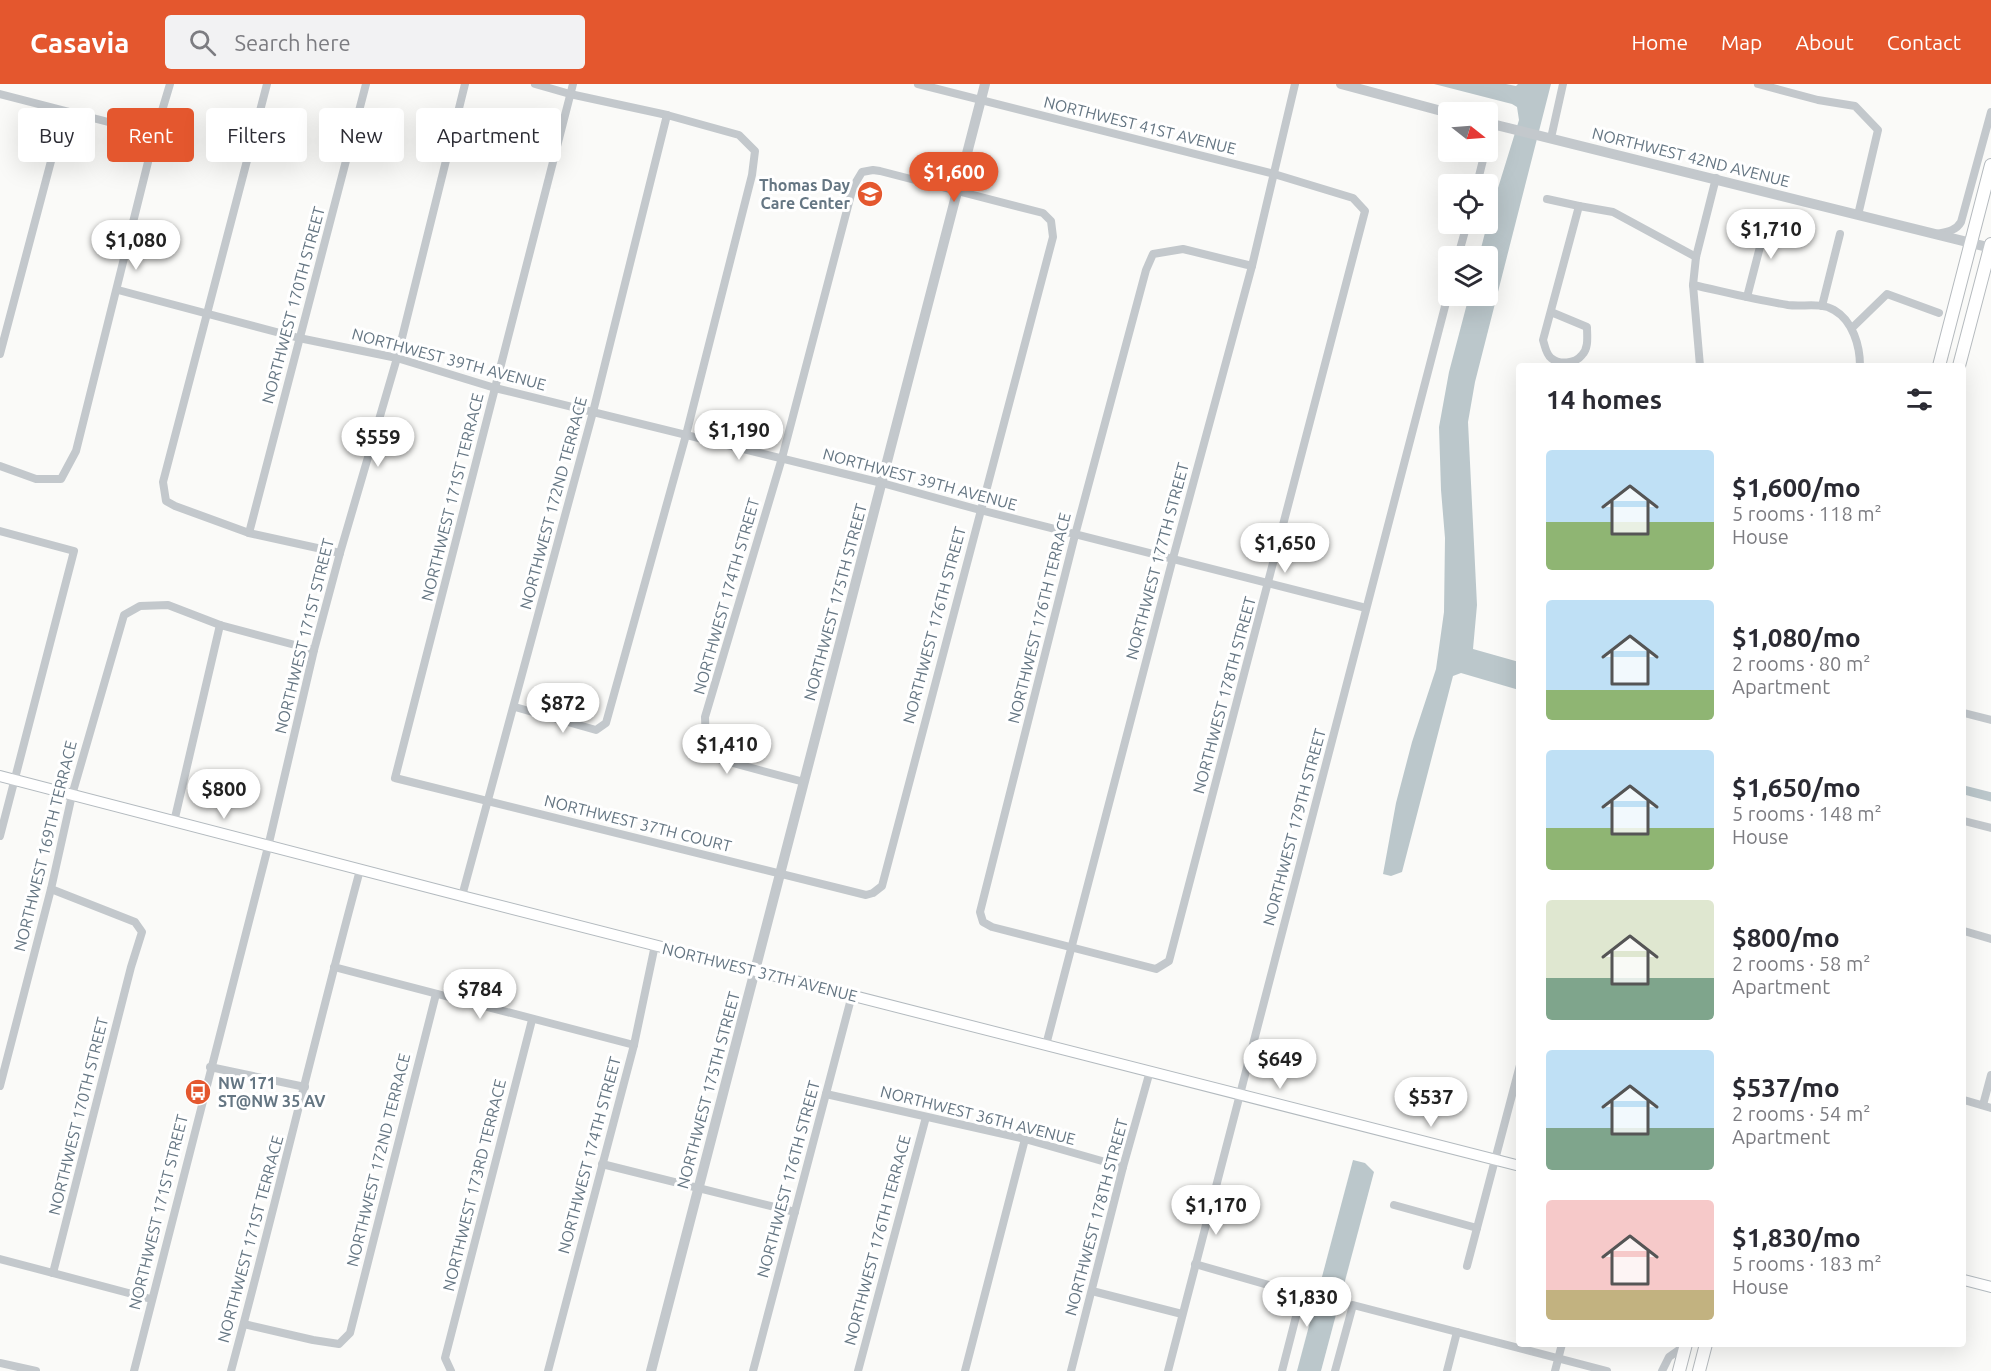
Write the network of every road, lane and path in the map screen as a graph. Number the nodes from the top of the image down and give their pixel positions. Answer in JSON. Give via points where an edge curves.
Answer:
{"nodes":[{"id":1,"x":170,"y":84,"type":"edge"},
{"id":2,"x":267,"y":84,"type":"edge"},
{"id":3,"x":366,"y":84,"type":"edge"},
{"id":4,"x":465,"y":84,"type":"edge"},
{"id":5,"x":535,"y":84,"type":"edge"},
{"id":6,"x":573,"y":84,"type":"edge"},
{"id":7,"x":918,"y":84,"type":"edge"},
{"id":8,"x":985,"y":84,"type":"edge"},
{"id":9,"x":1295,"y":84,"type":"edge"},
{"id":10,"x":1341,"y":84,"type":"edge"},
{"id":11,"x":1563,"y":84,"type":"edge"},
{"id":12,"x":1758,"y":84,"type":"edge"},
{"id":13,"x":0,"y":94,"type":"edge"},
{"id":14,"x":570,"y":94,"type":"junction"},
{"id":15,"x":980,"y":100,"type":"junction"},
{"id":16,"x":50,"y":108,"type":"edge"},
{"id":17,"x":163,"y":108,"type":"edge"},
{"id":18,"x":1438,"y":110,"type":"edge"},
{"id":19,"x":1991,"y":112,"type":"edge"},
{"id":20,"x":667,"y":115,"type":"junction"},
{"id":21,"x":1498,"y":126,"type":"edge"},
{"id":22,"x":1551,"y":138,"type":"junction"},
{"id":23,"x":51,"y":162,"type":"edge"},
{"id":24,"x":148,"y":162,"type":"edge"},
{"id":25,"x":1991,"y":165,"type":"edge"},
{"id":26,"x":1274,"y":174,"type":"junction"},
{"id":27,"x":1716,"y":178,"type":"junction"},
{"id":28,"x":958,"y":190,"type":"junction"},
{"id":29,"x":1353,"y":198,"type":"joint"},
{"id":30,"x":1547,"y":199,"type":"dead end"},
{"id":31,"x":1579,"y":206,"type":"junction"},
{"id":32,"x":1858,"y":215,"type":"junction"},
{"id":33,"x":1768,"y":216,"type":"dead end"},
{"id":34,"x":1840,"y":234,"type":"dead end"},
{"id":35,"x":1935,"y":234,"type":"junction"},
{"id":36,"x":1970,"y":243,"type":"junction"},
{"id":37,"x":1991,"y":247,"type":"edge"},
{"id":38,"x":1696,"y":257,"type":"junction"},
{"id":39,"x":1252,"y":266,"type":"junction"},
{"id":40,"x":1693,"y":285,"type":"junction"},
{"id":41,"x":118,"y":290,"type":"junction"},
{"id":42,"x":1747,"y":297,"type":"junction"},
{"id":43,"x":1445,"y":306,"type":"edge"},
{"id":44,"x":1822,"y":306,"type":"junction"},
{"id":45,"x":1551,"y":312,"type":"junction"},
{"id":46,"x":1939,"y":313,"type":"dead end"},
{"id":47,"x":208,"y":314,"type":"junction"},
{"id":48,"x":1852,"y":328,"type":"junction"},
{"id":49,"x":299,"y":338,"type":"junction"},
{"id":50,"x":0,"y":354,"type":"edge"},
{"id":51,"x":397,"y":358,"type":"junction"},
{"id":52,"x":1700,"y":363,"type":"edge"},
{"id":53,"x":1860,"y":363,"type":"edge"},
{"id":54,"x":1940,"y":363,"type":"edge"},
{"id":55,"x":1960,"y":363,"type":"edge"},
{"id":56,"x":495,"y":388,"type":"junction"},
{"id":57,"x":593,"y":412,"type":"junction"},
{"id":58,"x":686,"y":435,"type":"junction"},
{"id":59,"x":782,"y":458,"type":"junction"},
{"id":60,"x":0,"y":466,"type":"edge"},
{"id":61,"x":882,"y":483,"type":"junction"},
{"id":62,"x":980,"y":510,"type":"junction"},
{"id":63,"x":0,"y":531,"type":"edge"},
{"id":64,"x":249,"y":533,"type":"junction"},
{"id":65,"x":1075,"y":535,"type":"junction"},
{"id":66,"x":340,"y":553,"type":"junction"},
{"id":67,"x":1173,"y":558,"type":"junction"},
{"id":68,"x":1269,"y":584,"type":"junction"},
{"id":69,"x":1366,"y":608,"type":"junction"},
{"id":70,"x":220,"y":625,"type":"junction"},
{"id":71,"x":314,"y":650,"type":"junction"},
{"id":72,"x":515,"y":707,"type":"junction"},
{"id":73,"x":1966,"y":714,"type":"edge"},
{"id":74,"x":1991,"y":720,"type":"edge"},
{"id":75,"x":0,"y":776,"type":"edge"},
{"id":76,"x":395,"y":778,"type":"joint"},
{"id":77,"x":16,"y":781,"type":"junction"},
{"id":78,"x":804,"y":782,"type":"junction"},
{"id":79,"x":72,"y":795,"type":"junction"},
{"id":80,"x":488,"y":801,"type":"junction"},
{"id":81,"x":174,"y":822,"type":"junction"},
{"id":82,"x":1966,"y":822,"type":"edge"},
{"id":83,"x":1991,"y":828,"type":"edge"},
{"id":84,"x":0,"y":836,"type":"edge"},
{"id":85,"x":268,"y":847,"type":"junction"},
{"id":86,"x":360,"y":870,"type":"junction"},
{"id":87,"x":780,"y":874,"type":"junction"},
{"id":88,"x":51,"y":889,"type":"junction"},
{"id":89,"x":873,"y":893,"type":"joint"},
{"id":90,"x":462,"y":896,"type":"junction"},
{"id":91,"x":1966,"y":932,"type":"edge"},
{"id":92,"x":1991,"y":939,"type":"edge"},
{"id":93,"x":655,"y":945,"type":"junction"},
{"id":94,"x":1072,"y":948,"type":"junction"},
{"id":95,"x":334,"y":967,"type":"junction"},
{"id":96,"x":755,"y":970,"type":"junction"},
{"id":97,"x":436,"y":994,"type":"junction"},
{"id":98,"x":852,"y":995,"type":"junction"},
{"id":99,"x":532,"y":1020,"type":"junction"},
{"id":100,"x":634,"y":1045,"type":"junction"},
{"id":101,"x":1046,"y":1045,"type":"junction"},
{"id":102,"x":210,"y":1067,"type":"junction"},
{"id":103,"x":1150,"y":1071,"type":"junction"},
{"id":104,"x":1991,"y":1075,"type":"edge"},
{"id":105,"x":1516,"y":1080,"type":"edge"},
{"id":106,"x":0,"y":1086,"type":"edge"},
{"id":107,"x":305,"y":1087,"type":"junction"},
{"id":108,"x":826,"y":1094,"type":"junction"},
{"id":109,"x":1240,"y":1094,"type":"junction"},
{"id":110,"x":1966,"y":1101,"type":"edge"},
{"id":111,"x":1987,"y":1107,"type":"edge"},
{"id":112,"x":926,"y":1117,"type":"junction"},
{"id":113,"x":1025,"y":1139,"type":"junction"},
{"id":114,"x":1495,"y":1160,"type":"junction"},
{"id":115,"x":602,"y":1164,"type":"junction"},
{"id":116,"x":1516,"y":1165,"type":"edge"},
{"id":117,"x":1123,"y":1167,"type":"junction"},
{"id":118,"x":699,"y":1186,"type":"junction"},
{"id":119,"x":1394,"y":1204,"type":"dead end"},
{"id":120,"x":795,"y":1212,"type":"junction"},
{"id":121,"x":1477,"y":1227,"type":"junction"},
{"id":122,"x":0,"y":1259,"type":"edge"},
{"id":123,"x":1195,"y":1264,"type":"junction"},
{"id":124,"x":1467,"y":1266,"type":"dead end"},
{"id":125,"x":54,"y":1272,"type":"junction"},
{"id":126,"x":1966,"y":1281,"type":"edge"},
{"id":127,"x":1991,"y":1287,"type":"edge"},
{"id":128,"x":1092,"y":1291,"type":"junction"},
{"id":129,"x":152,"y":1299,"type":"junction"},
{"id":130,"x":1182,"y":1314,"type":"junction"},
{"id":131,"x":243,"y":1324,"type":"junction"},
{"id":132,"x":1457,"y":1332,"type":"junction"},
{"id":133,"x":1561,"y":1347,"type":"edge"},
{"id":134,"x":1682,"y":1347,"type":"edge"},
{"id":135,"x":1685,"y":1347,"type":"edge"},
{"id":136,"x":1705,"y":1347,"type":"edge"},
{"id":137,"x":1558,"y":1358,"type":"junction"},
{"id":138,"x":0,"y":1363,"type":"edge"},
{"id":139,"x":36,"y":1371,"type":"edge"},
{"id":140,"x":134,"y":1371,"type":"edge"},
{"id":141,"x":231,"y":1371,"type":"edge"},
{"id":142,"x":451,"y":1371,"type":"edge"},
{"id":143,"x":548,"y":1371,"type":"edge"},
{"id":144,"x":651,"y":1371,"type":"edge"},
{"id":145,"x":753,"y":1371,"type":"edge"},
{"id":146,"x":858,"y":1371,"type":"edge"},
{"id":147,"x":965,"y":1371,"type":"edge"},
{"id":148,"x":1071,"y":1371,"type":"edge"},
{"id":149,"x":1168,"y":1371,"type":"edge"},
{"id":150,"x":1282,"y":1371,"type":"edge"},
{"id":151,"x":1335,"y":1371,"type":"edge"},
{"id":152,"x":1447,"y":1371,"type":"edge"},
{"id":153,"x":1555,"y":1371,"type":"edge"},
{"id":154,"x":1607,"y":1371,"type":"edge"},
{"id":155,"x":1662,"y":1371,"type":"edge"},
{"id":156,"x":1679,"y":1371,"type":"edge"},
{"id":157,"x":1699,"y":1371,"type":"edge"}],
"edges":[{"from":1,"to":17,"type":"street"},
{"from":2,"to":47,"type":"street"},
{"from":3,"to":49,"type":"street","name":"NORTHWEST 170TH STREET"},
{"from":4,"to":51,"type":"street","name":"NORTHWEST 171ST STREET"},
{"from":5,"to":14,"type":"street"},
{"from":6,"to":14,"type":"street","name":"NORTHWEST 171ST TERRACE"},
{"from":7,"to":15,"type":"street","name":"NORTHWEST 41ST AVENUE"},
{"from":8,"to":15,"type":"street","name":"NORTHWEST 175TH STREET"},
{"from":9,"to":26,"type":"street","name":"NORTHWEST 177TH STREET"},
{"from":10,"to":18,"type":"street"},
{"from":11,"to":22,"type":"street"},
{"from":12,"to":32,"type":"street","via":[[1855,106],[1878,130]]},
{"from":13,"to":16,"type":"street"},
{"from":14,"to":20,"type":"street"},
{"from":14,"to":56,"type":"street","name":"NORTHWEST 171ST TERRACE"},
{"from":15,"to":26,"type":"street","name":"NORTHWEST 41ST AVENUE"},
{"from":15,"to":28,"type":"street","name":"NORTHWEST 175TH STREET"},
{"from":19,"to":35,"type":"street","via":[[1961,222],[1958,228]]},
{"from":20,"to":57,"type":"street","name":"NORTHWEST 172ND TERRACE"},
{"from":20,"to":58,"type":"street","via":[[739,135],[755,151]]},
{"from":21,"to":22,"type":"street","name":"NORTHWEST 42ND AVENUE"},
{"from":22,"to":27,"type":"street","name":"NORTHWEST 42ND AVENUE"},
{"from":23,"to":50,"type":"street"},
{"from":24,"to":41,"type":"street"},
{"from":25,"to":36,"type":"main road"},
{"from":26,"to":29,"type":"street","name":"NORTHWEST 41ST AVENUE"},
{"from":26,"to":39,"type":"street","name":"NORTHWEST 177TH STREET"},
{"from":27,"to":32,"type":"street","name":"NORTHWEST 42ND AVENUE"},
{"from":27,"to":38,"type":"street"},
{"from":28,"to":59,"type":"street","name":"NORTHWEST 174TH STREET","via":[[880,171],[862,172],[853,187]]},
{"from":28,"to":61,"type":"street","name":"NORTHWEST 175TH STREET"},
{"from":28,"to":62,"type":"street","name":"NORTHWEST 176TH STREET","via":[[1043,213],[1051,221],[1053,237]]},
{"from":29,"to":68,"type":"street","name":"NORTHWEST 178TH STREET","via":[[1365,211]]},
{"from":30,"to":31,"type":"street"},
{"from":31,"to":38,"type":"street","via":[[1613,212]]},
{"from":31,"to":45,"type":"street"},
{"from":32,"to":35,"type":"street","name":"NORTHWEST 42ND AVENUE"},
{"from":33,"to":42,"type":"street"},
{"from":34,"to":44,"type":"street"},
{"from":35,"to":36,"type":"street","name":"NORTHWEST 42ND AVENUE"},
{"from":36,"to":37,"type":"street","name":"NORTHWEST 42ND AVENUE"},
{"from":36,"to":54,"type":"main road"},
{"from":37,"to":55,"type":"main road"},
{"from":38,"to":40,"type":"street"},
{"from":39,"to":65,"type":"street","name":"NORTHWEST 176TH TERRACE","via":[[1183,249],[1153,254],[1128,332]]},
{"from":39,"to":67,"type":"street","name":"NORTHWEST 177TH STREET"},
{"from":40,"to":42,"type":"street"},
{"from":40,"to":52,"type":"street"},
{"from":41,"to":47,"type":"street","name":"NORTHWEST 39TH AVENUE"},
{"from":41,"to":60,"type":"street","via":[[76,451],[61,479],[36,479]]},
{"from":42,"to":44,"type":"street"},
{"from":43,"to":69,"type":"street","name":"NORTHWEST 179TH STREET"},
{"from":44,"to":48,"type":"street","via":[[1835,310]]},
{"from":45,"to":45,"type":"street","via":[[1543,340],[1546,349],[1551,358],[1574,362],[1583,355],[1587,327]]},
{"from":46,"to":48,"type":"street","via":[[1887,294]]},
{"from":47,"to":49,"type":"street","name":"NORTHWEST 39TH AVENUE"},
{"from":47,"to":64,"type":"street","via":[[163,482],[166,501]]},
{"from":48,"to":53,"type":"street"},
{"from":49,"to":51,"type":"street","name":"NORTHWEST 39TH AVENUE"},
{"from":49,"to":64,"type":"street","name":"NORTHWEST 170TH STREET"},
{"from":51,"to":56,"type":"street","name":"NORTHWEST 39TH AVENUE"},
{"from":51,"to":66,"type":"street","name":"NORTHWEST 171ST STREET"},
{"from":56,"to":57,"type":"street","name":"NORTHWEST 39TH AVENUE"},
{"from":56,"to":76,"type":"street","name":"NORTHWEST 171ST TERRACE"},
{"from":57,"to":58,"type":"street","name":"NORTHWEST 39TH AVENUE"},
{"from":57,"to":72,"type":"street","name":"NORTHWEST 172ND TERRACE"},
{"from":58,"to":59,"type":"street","name":"NORTHWEST 39TH AVENUE"},
{"from":58,"to":72,"type":"street","via":[[606,723],[596,730]]},
{"from":59,"to":61,"type":"street","name":"NORTHWEST 39TH AVENUE"},
{"from":59,"to":78,"type":"street","name":"NORTHWEST 174TH STREET","via":[[705,717],[706,744],[718,759]]},
{"from":61,"to":62,"type":"street","name":"NORTHWEST 39TH AVENUE"},
{"from":61,"to":78,"type":"street","name":"NORTHWEST 175TH STREET"},
{"from":62,"to":65,"type":"street","name":"NORTHWEST 39TH AVENUE"},
{"from":62,"to":89,"type":"street","name":"NORTHWEST 176TH STREET","via":[[882,886]]},
{"from":63,"to":77,"type":"street","via":[[74,551]]},
{"from":64,"to":66,"type":"street"},
{"from":65,"to":67,"type":"street","name":"NORTHWEST 39TH AVENUE"},
{"from":65,"to":94,"type":"street","name":"NORTHWEST 176TH TERRACE","via":[[980,912],[983,922],[992,927]]},
{"from":66,"to":71,"type":"street","name":"NORTHWEST 171ST STREET"},
{"from":67,"to":68,"type":"street","name":"NORTHWEST 39TH AVENUE"},
{"from":67,"to":94,"type":"street","name":"NORTHWEST 177TH STREET"},
{"from":68,"to":69,"type":"street","name":"NORTHWEST 39TH AVENUE"},
{"from":68,"to":94,"type":"street","name":"NORTHWEST 178TH STREET","via":[[1170,961],[1156,969]]},
{"from":69,"to":109,"type":"street","name":"NORTHWEST 179TH STREET"},
{"from":70,"to":71,"type":"street"},
{"from":70,"to":79,"type":"street","name":"NORTHWEST 169TH TERRACE","via":[[168,605],[140,606],[124,615]]},
{"from":70,"to":81,"type":"street"},
{"from":71,"to":85,"type":"street","name":"NORTHWEST 171ST STREET"},
{"from":72,"to":80,"type":"street","name":"NORTHWEST 172ND TERRACE"},
{"from":73,"to":74,"type":"street"},
{"from":75,"to":77,"type":"main road","name":"NORTHWEST 37TH AVENUE"},
{"from":76,"to":80,"type":"street","name":"NORTHWEST 37TH COURT"},
{"from":77,"to":79,"type":"main road","name":"NORTHWEST 37TH AVENUE"},
{"from":77,"to":84,"type":"street"},
{"from":78,"to":87,"type":"street","name":"NORTHWEST 175TH STREET"},
{"from":79,"to":81,"type":"main road","name":"NORTHWEST 37TH AVENUE"},
{"from":79,"to":88,"type":"street","name":"NORTHWEST 169TH TERRACE"},
{"from":80,"to":87,"type":"street","name":"NORTHWEST 37TH COURT"},
{"from":80,"to":90,"type":"street","name":"NORTHWEST 172ND TERRACE"},
{"from":81,"to":85,"type":"main road","name":"NORTHWEST 37TH AVENUE"},
{"from":82,"to":83,"type":"street"},
{"from":85,"to":86,"type":"main road","name":"NORTHWEST 37TH AVENUE"},
{"from":85,"to":102,"type":"street","name":"NORTHWEST 171ST STREET"},
{"from":86,"to":90,"type":"main road","name":"NORTHWEST 37TH AVENUE"},
{"from":86,"to":95,"type":"street","name":"NORTHWEST 171ST TERRACE"},
{"from":87,"to":89,"type":"street","name":"NORTHWEST 37TH COURT","via":[[866,895]]},
{"from":87,"to":96,"type":"street","name":"NORTHWEST 175TH STREET"},
{"from":88,"to":106,"type":"street","name":"NORTHWEST 169TH TERRACE"},
{"from":88,"to":125,"type":"street","name":"NORTHWEST 170TH STREET","via":[[135,922],[142,932]]},
{"from":90,"to":93,"type":"main road","name":"NORTHWEST 37TH AVENUE"},
{"from":91,"to":92,"type":"street"},
{"from":93,"to":96,"type":"main road","name":"NORTHWEST 37TH AVENUE"},
{"from":93,"to":100,"type":"street","name":"NORTHWEST 174TH STREET"},
{"from":94,"to":101,"type":"street","name":"NORTHWEST 177TH STREET"},
{"from":95,"to":97,"type":"street"},
{"from":95,"to":107,"type":"street","name":"NORTHWEST 171ST TERRACE"},
{"from":96,"to":98,"type":"main road","name":"NORTHWEST 37TH AVENUE"},
{"from":96,"to":118,"type":"street","name":"NORTHWEST 175TH STREET"},
{"from":97,"to":99,"type":"street"},
{"from":97,"to":131,"type":"street","name":"NORTHWEST 172ND TERRACE","via":[[350,1333],[339,1344]]},
{"from":98,"to":101,"type":"main road","name":"NORTHWEST 37TH AVENUE"},
{"from":98,"to":108,"type":"street","name":"NORTHWEST 176TH STREET"},
{"from":99,"to":100,"type":"street"},
{"from":99,"to":142,"type":"street","name":"NORTHWEST 173RD TERRACE","via":[[445,1358]]},
{"from":100,"to":115,"type":"street","name":"NORTHWEST 174TH STREET"},
{"from":101,"to":103,"type":"main road","name":"NORTHWEST 37TH AVENUE"},
{"from":102,"to":107,"type":"street"},
{"from":102,"to":129,"type":"street","name":"NORTHWEST 171ST STREET"},
{"from":103,"to":109,"type":"main road","name":"NORTHWEST 37TH AVENUE"},
{"from":103,"to":117,"type":"street","name":"NORTHWEST 178TH STREET"},
{"from":104,"to":111,"type":"street"},
{"from":105,"to":114,"type":"street"},
{"from":107,"to":131,"type":"street","name":"NORTHWEST 171ST TERRACE"},
{"from":108,"to":112,"type":"street","name":"NORTHWEST 36TH AVENUE"},
{"from":108,"to":120,"type":"street","name":"NORTHWEST 176TH STREET"},
{"from":109,"to":114,"type":"main road","name":"NORTHWEST 37TH AVENUE"},
{"from":109,"to":123,"type":"street","name":"NORTHWEST 179TH STREET"},
{"from":110,"to":111,"type":"street"},
{"from":112,"to":113,"type":"street","name":"NORTHWEST 36TH AVENUE"},
{"from":112,"to":146,"type":"street","name":"NORTHWEST 176TH TERRACE"},
{"from":113,"to":117,"type":"street","name":"NORTHWEST 36TH AVENUE"},
{"from":113,"to":147,"type":"street"},
{"from":114,"to":116,"type":"main road","name":"NORTHWEST 37TH AVENUE"},
{"from":114,"to":121,"type":"street"},
{"from":115,"to":118,"type":"street"},
{"from":115,"to":143,"type":"street","name":"NORTHWEST 174TH STREET"},
{"from":117,"to":128,"type":"street","name":"NORTHWEST 178TH STREET"},
{"from":118,"to":120,"type":"street"},
{"from":118,"to":144,"type":"street","name":"NORTHWEST 175TH STREET"},
{"from":119,"to":121,"type":"street"},
{"from":120,"to":145,"type":"street","name":"NORTHWEST 176TH STREET"},
{"from":121,"to":124,"type":"street"},
{"from":122,"to":125,"type":"street"},
{"from":123,"to":130,"type":"street","name":"NORTHWEST 179TH STREET"},
{"from":123,"to":150,"type":"street","via":[[1293,1292],[1300,1301]]},
{"from":125,"to":129,"type":"street"},
{"from":126,"to":127,"type":"main road"},
{"from":128,"to":130,"type":"street"},
{"from":128,"to":148,"type":"street","name":"NORTHWEST 178TH STREET"},
{"from":129,"to":140,"type":"street","name":"NORTHWEST 171ST STREET"},
{"from":130,"to":149,"type":"street","name":"NORTHWEST 179TH STREET"},
{"from":131,"to":141,"type":"street","name":"NORTHWEST 171ST TERRACE"},
{"from":132,"to":137,"type":"street"},
{"from":132,"to":151,"type":"street","via":[[1353,1305]]},
{"from":132,"to":152,"type":"street"},
{"from":133,"to":137,"type":"street"},
{"from":134,"to":155,"type":"street","via":[[1669,1357]]},
{"from":135,"to":156,"type":"main road"},
{"from":136,"to":157,"type":"main road"},
{"from":137,"to":153,"type":"street"},
{"from":137,"to":154,"type":"street"},
{"from":138,"to":139,"type":"street"}]}
